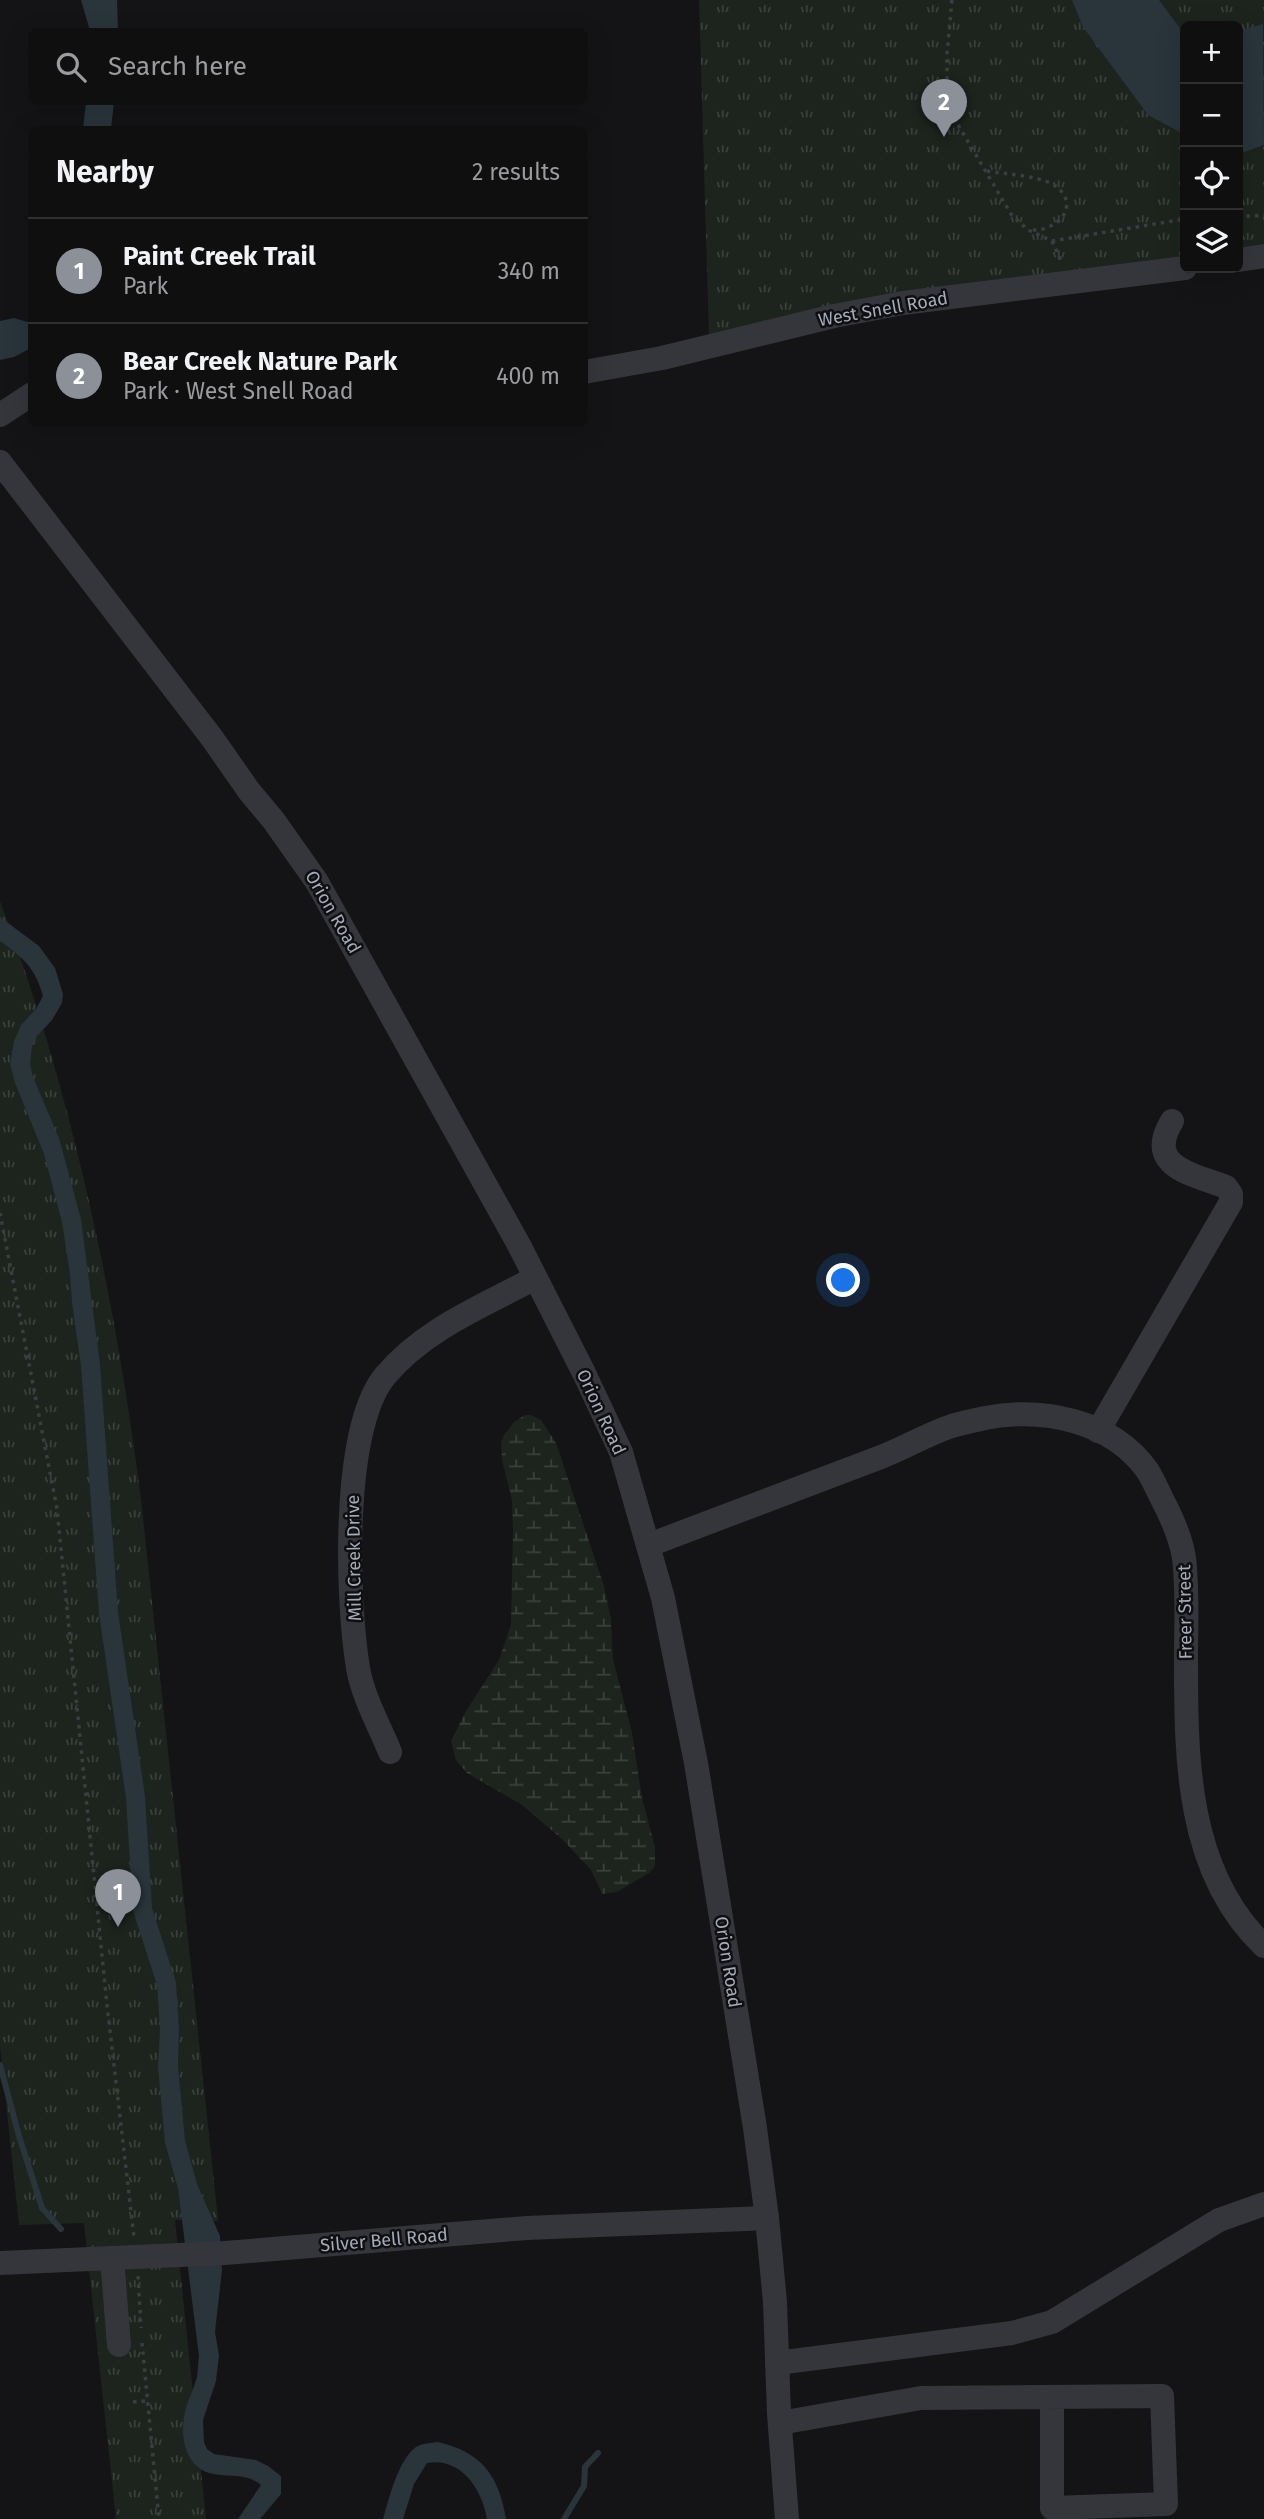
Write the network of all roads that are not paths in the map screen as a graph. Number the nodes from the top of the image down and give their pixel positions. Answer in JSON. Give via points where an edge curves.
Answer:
{"nodes":[{"id":1,"x":1264,"y":256,"type":"edge"},
{"id":2,"x":1243,"y":259,"type":"edge"},
{"id":3,"x":1180,"y":269,"type":"edge"},
{"id":4,"x":588,"y":371,"type":"edge"},
{"id":5,"x":28,"y":397,"type":"edge"},
{"id":6,"x":0,"y":415,"type":"edge"},
{"id":7,"x":0,"y":462,"type":"edge"},
{"id":8,"x":1172,"y":1121,"type":"dead end"},
{"id":9,"x":535,"y":1278,"type":"junction"},
{"id":10,"x":1098,"y":1431,"type":"junction"},
{"id":11,"x":649,"y":1545,"type":"junction"},
{"id":12,"x":390,"y":1752,"type":"dead end"},
{"id":13,"x":1264,"y":1946,"type":"edge"},
{"id":14,"x":1264,"y":2204,"type":"edge"},
{"id":15,"x":768,"y":2218,"type":"junction"},
{"id":16,"x":112,"y":2259,"type":"junction"},
{"id":17,"x":0,"y":2263,"type":"edge"},
{"id":18,"x":119,"y":2345,"type":"dead end"},
{"id":19,"x":777,"y":2363,"type":"junction"},
{"id":20,"x":1052,"y":2398,"type":"junction"},
{"id":21,"x":780,"y":2423,"type":"junction"},
{"id":22,"x":787,"y":2519,"type":"edge"}],
"edges":[{"from":1,"to":2,"type":"street"},
{"from":3,"to":4,"type":"street","name":"West Snell Road","via":[[903,303]]},
{"from":5,"to":6,"type":"street"},
{"from":7,"to":9,"type":"street","name":"Orion Road","via":[[317,882]]},
{"from":8,"to":10,"type":"street","via":[[1163,1147],[1167,1160],[1176,1168],[1226,1187],[1231,1202]]},
{"from":9,"to":11,"type":"street","name":"Orion Road","via":[[621,1452]]},
{"from":9,"to":12,"type":"street","name":"Mill Creek Drive","via":[[409,1351],[383,1378],[367,1410],[351,1492],[352,1601],[358,1669]]},
{"from":10,"to":11,"type":"street","name":"Freer Street","via":[[1080,1422],[1019,1413],[950,1426],[887,1455]]},
{"from":10,"to":13,"type":"street","name":"Freer Street","via":[[1116,1440],[1147,1470],[1184,1556],[1187,1748],[1194,1804],[1206,1857],[1227,1899]]},
{"from":11,"to":15,"type":"street","name":"Orion Road","via":[[696,1763]]},
{"from":14,"to":19,"type":"street","via":[[1219,2220],[1052,2322],[1012,2333]]},
{"from":15,"to":16,"type":"street","name":"Silver Bell Road","via":[[527,2228]]},
{"from":15,"to":19,"type":"street","name":"Orion Road"},
{"from":16,"to":17,"type":"street","name":"Silver Bell Road"},
{"from":16,"to":18,"type":"street"},
{"from":19,"to":21,"type":"street","name":"Orion Road"},
{"from":20,"to":20,"type":"street","via":[[1162,2396],[1166,2504],[1052,2508]]},
{"from":20,"to":21,"type":"street","via":[[921,2398]]},
{"from":21,"to":22,"type":"street","name":"Orion Road"}]}
